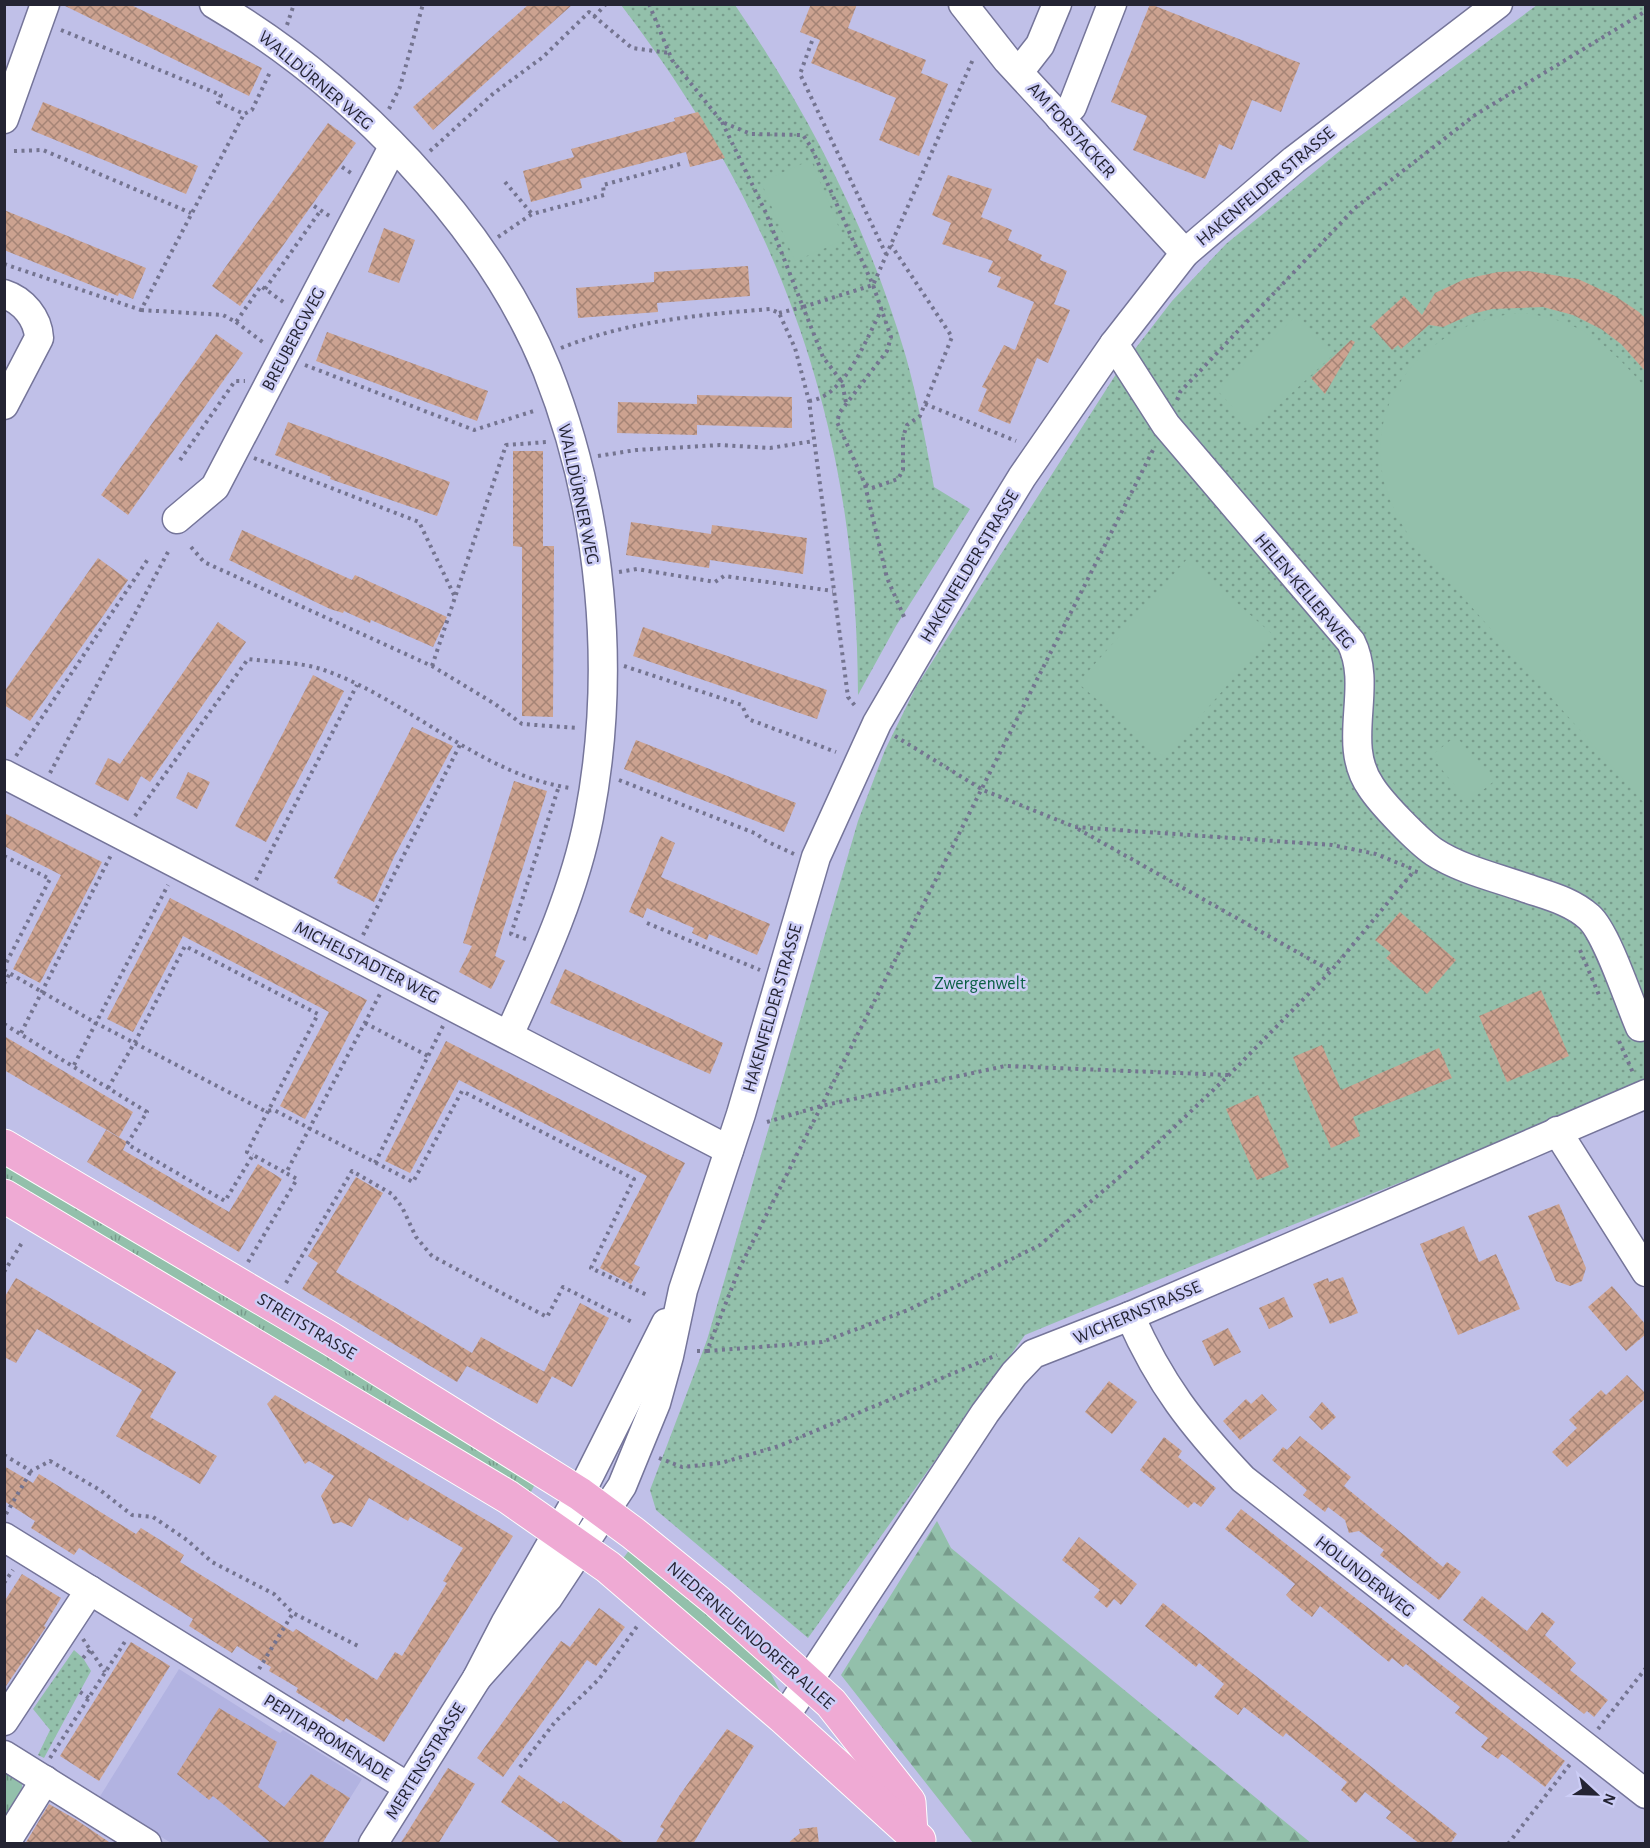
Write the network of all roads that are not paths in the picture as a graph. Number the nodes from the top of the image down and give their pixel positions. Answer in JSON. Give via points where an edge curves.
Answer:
{"nodes":[{"id":1,"x":214,"y":4,"type":"edge"},
{"id":2,"x":963,"y":4,"type":"edge"},
{"id":3,"x":1057,"y":4,"type":"edge"},
{"id":4,"x":1112,"y":4,"type":"edge"},
{"id":5,"x":1498,"y":4,"type":"edge"},
{"id":6,"x":51,"y":16,"type":"edge"},
{"id":7,"x":1019,"y":72,"type":"junction"},
{"id":8,"x":1060,"y":118,"type":"junction"},
{"id":9,"x":4,"y":119,"type":"edge"},
{"id":10,"x":393,"y":147,"type":"junction"},
{"id":11,"x":1185,"y":253,"type":"junction"},
{"id":12,"x":4,"y":294,"type":"edge"},
{"id":13,"x":1114,"y":344,"type":"junction"},
{"id":14,"x":4,"y":405,"type":"edge"},
{"id":15,"x":177,"y":519,"type":"dead end"},
{"id":16,"x":10,"y":765,"type":"edge"},
{"id":17,"x":1629,"y":1033,"type":"road end"},
{"id":18,"x":509,"y":1035,"type":"junction"},
{"id":19,"x":1644,"y":1094,"type":"edge"},
{"id":20,"x":1557,"y":1131,"type":"junction"},
{"id":21,"x":4,"y":1146,"type":"edge"},
{"id":22,"x":729,"y":1150,"type":"junction"},
{"id":23,"x":4,"y":1196,"type":"edge"},
{"id":24,"x":1646,"y":1272,"type":"edge"},
{"id":25,"x":1130,"y":1316,"type":"junction"},
{"id":26,"x":593,"y":1503,"type":"junction"},
{"id":27,"x":4,"y":1537,"type":"edge"},
{"id":28,"x":571,"y":1539,"type":"junction"},
{"id":29,"x":90,"y":1590,"type":"junction"},
{"id":30,"x":810,"y":1682,"type":"junction"},
{"id":31,"x":784,"y":1718,"type":"junction"},
{"id":32,"x":4,"y":1721,"type":"edge"},
{"id":33,"x":4,"y":1755,"type":"edge"},
{"id":34,"x":42,"y":1778,"type":"junction"},
{"id":35,"x":408,"y":1787,"type":"junction"},
{"id":36,"x":1646,"y":1794,"type":"edge"},
{"id":37,"x":917,"y":1838,"type":"edge"},
{"id":38,"x":5,"y":1844,"type":"edge"},
{"id":39,"x":147,"y":1844,"type":"edge"},
{"id":40,"x":374,"y":1844,"type":"edge"}],
"edges":[{"from":1,"to":10,"type":"street","name":"WALLDÜRNER WEG","via":[[300,63],[352,105]]},
{"from":2,"to":7,"type":"street","name":"AM FORSTACKER"},
{"from":3,"to":7,"type":"street","via":[[1040,45]]},
{"from":4,"to":8,"type":"street","via":[[1072,106]]},
{"from":5,"to":11,"type":"street","name":"HAKENFELDER STRASSE","via":[[1278,172]]},
{"from":6,"to":9,"type":"street"},
{"from":7,"to":8,"type":"street","name":"AM FORSTACKER"},
{"from":8,"to":11,"type":"street","name":"AM FORSTACKER"},
{"from":10,"to":15,"type":"street","name":"BREUBERGWEG","via":[[215,487]]},
{"from":10,"to":18,"type":"street","name":"WALLDÜRNER WEG","via":[[436,194],[486,260],[533,341],[576,460],[598,589],[603,683],[589,817],[557,927]]},
{"from":11,"to":13,"type":"street","name":"HAKENFELDER STRASSE"},
{"from":12,"to":14,"type":"street","via":[[23,304],[39,326],[39,338]]},
{"from":13,"to":17,"type":"street","name":"HELEN-KELLER-WEG","via":[[1166,425],[1351,642],[1359,677],[1357,753],[1372,789],[1434,852],[1561,900],[1590,918],[1605,944]]},
{"from":13,"to":22,"type":"street","name":"HAKENFELDER STRASSE","via":[[1022,477],[877,723],[816,857]]},
{"from":16,"to":18,"type":"street","name":"MICHELSTADTER WEG"},
{"from":18,"to":22,"type":"street","name":"MICHELSTADTER WEG"},
{"from":19,"to":20,"type":"street","name":"WICHERNSTRASSE"},
{"from":20,"to":24,"type":"street"},
{"from":20,"to":25,"type":"street","name":"WICHERNSTRASSE"},
{"from":21,"to":26,"type":"main road","name":"STREITSTRASSE","via":[[273,1305]]},
{"from":22,"to":26,"type":"street","name":"HAKENFELDER STRASSE","via":[[683,1290],[656,1402],[622,1486]]},
{"from":23,"to":28,"type":"main road","via":[[508,1497]]},
{"from":25,"to":30,"type":"street","name":"WICHERNSTRASSE","via":[[1033,1354],[1014,1374]]},
{"from":25,"to":36,"type":"street","name":"HOLUNDERWEG","via":[[1171,1395],[1201,1435],[1243,1479]]},
{"from":26,"to":28,"type":"street","name":"HAKENFELDER STRASSE"},
{"from":26,"to":30,"type":"main road","name":"NIEDERNEUENDORFER ALLEE","via":[[717,1601]]},
{"from":27,"to":29,"type":"street","name":"PEPITAPROMENADE"},
{"from":28,"to":31,"type":"main road","name":"NIEDERNEUENDORFER ALLEE"},
{"from":28,"to":35,"type":"street","name":"MERTENSSTRASSE"},
{"from":29,"to":32,"type":"street"},
{"from":29,"to":35,"type":"street","name":"PEPITAPROMENADE"},
{"from":30,"to":31,"type":"street","name":"WICHERNSTRASSE"},
{"from":30,"to":37,"type":"main road","name":"NIEDERNEUENDORFER ALLEE","via":[[909,1802]]},
{"from":31,"to":37,"type":"main road","name":"NIEDERNEUENDORFER ALLEE"},
{"from":33,"to":34,"type":"street"},
{"from":34,"to":38,"type":"street"},
{"from":34,"to":39,"type":"street"},
{"from":35,"to":40,"type":"street","name":"MERTENSSTRASSE"}]}
